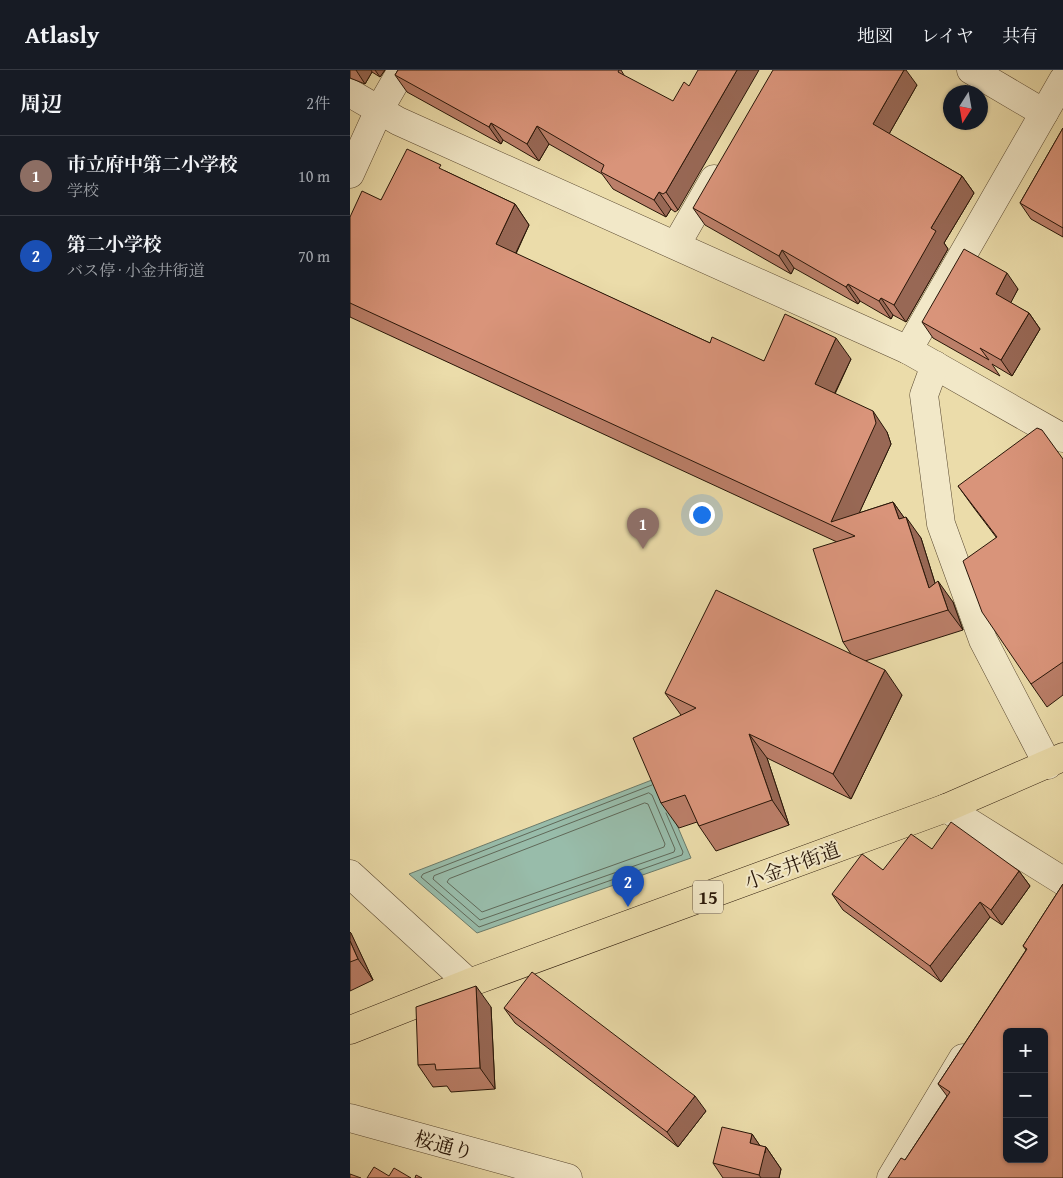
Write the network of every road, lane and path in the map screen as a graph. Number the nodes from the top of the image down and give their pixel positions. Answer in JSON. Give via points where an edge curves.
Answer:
{"nodes":[{"id":1,"x":402,"y":70,"type":"edge"},
{"id":2,"x":971,"y":70,"type":"edge"},
{"id":3,"x":1063,"y":80,"type":"edge"},
{"id":4,"x":350,"y":93,"type":"edge"},
{"id":5,"x":379,"y":110,"type":"junction"},
{"id":6,"x":1044,"y":113,"type":"junction"},
{"id":7,"x":729,"y":154,"type":"edge"},
{"id":8,"x":350,"y":174,"type":"edge"},
{"id":9,"x":676,"y":245,"type":"junction"},
{"id":10,"x":908,"y":350,"type":"junction"},
{"id":11,"x":935,"y":365,"type":"junction"},
{"id":12,"x":1063,"y":438,"type":"edge"},
{"id":13,"x":1055,"y":761,"type":"edge"},
{"id":14,"x":946,"y":808,"type":"junction"},
{"id":15,"x":350,"y":874,"type":"edge"},
{"id":16,"x":1061,"y":893,"type":"edge"},
{"id":17,"x":469,"y":984,"type":"junction"},
{"id":18,"x":350,"y":1030,"type":"edge"},
{"id":19,"x":977,"y":1036,"type":"edge"},
{"id":20,"x":350,"y":1118,"type":"edge"},
{"id":21,"x":568,"y":1178,"type":"edge"},
{"id":22,"x":891,"y":1178,"type":"edge"}],
"edges":[{"from":1,"to":5,"type":"street"},
{"from":2,"to":6,"type":"street"},
{"from":3,"to":6,"type":"street"},
{"from":4,"to":5,"type":"street"},
{"from":5,"to":8,"type":"street"},
{"from":5,"to":9,"type":"street"},
{"from":6,"to":10,"type":"street"},
{"from":7,"to":9,"type":"street"},
{"from":9,"to":10,"type":"street"},
{"from":10,"to":11,"type":"street"},
{"from":11,"to":12,"type":"street"},
{"from":11,"to":13,"type":"street","via":[[924,395],[941,524],[983,640]]},
{"from":13,"to":14,"type":"main road","name":"小金井街道","number":"15"},
{"from":14,"to":16,"type":"street"},
{"from":14,"to":17,"type":"main road","name":"小金井街道","number":"15"},
{"from":15,"to":17,"type":"street"},
{"from":17,"to":18,"type":"main road","name":"小金井街道","number":"15"},
{"from":19,"to":22,"type":"street"},
{"from":20,"to":21,"type":"street","name":"桜通り"}]}
